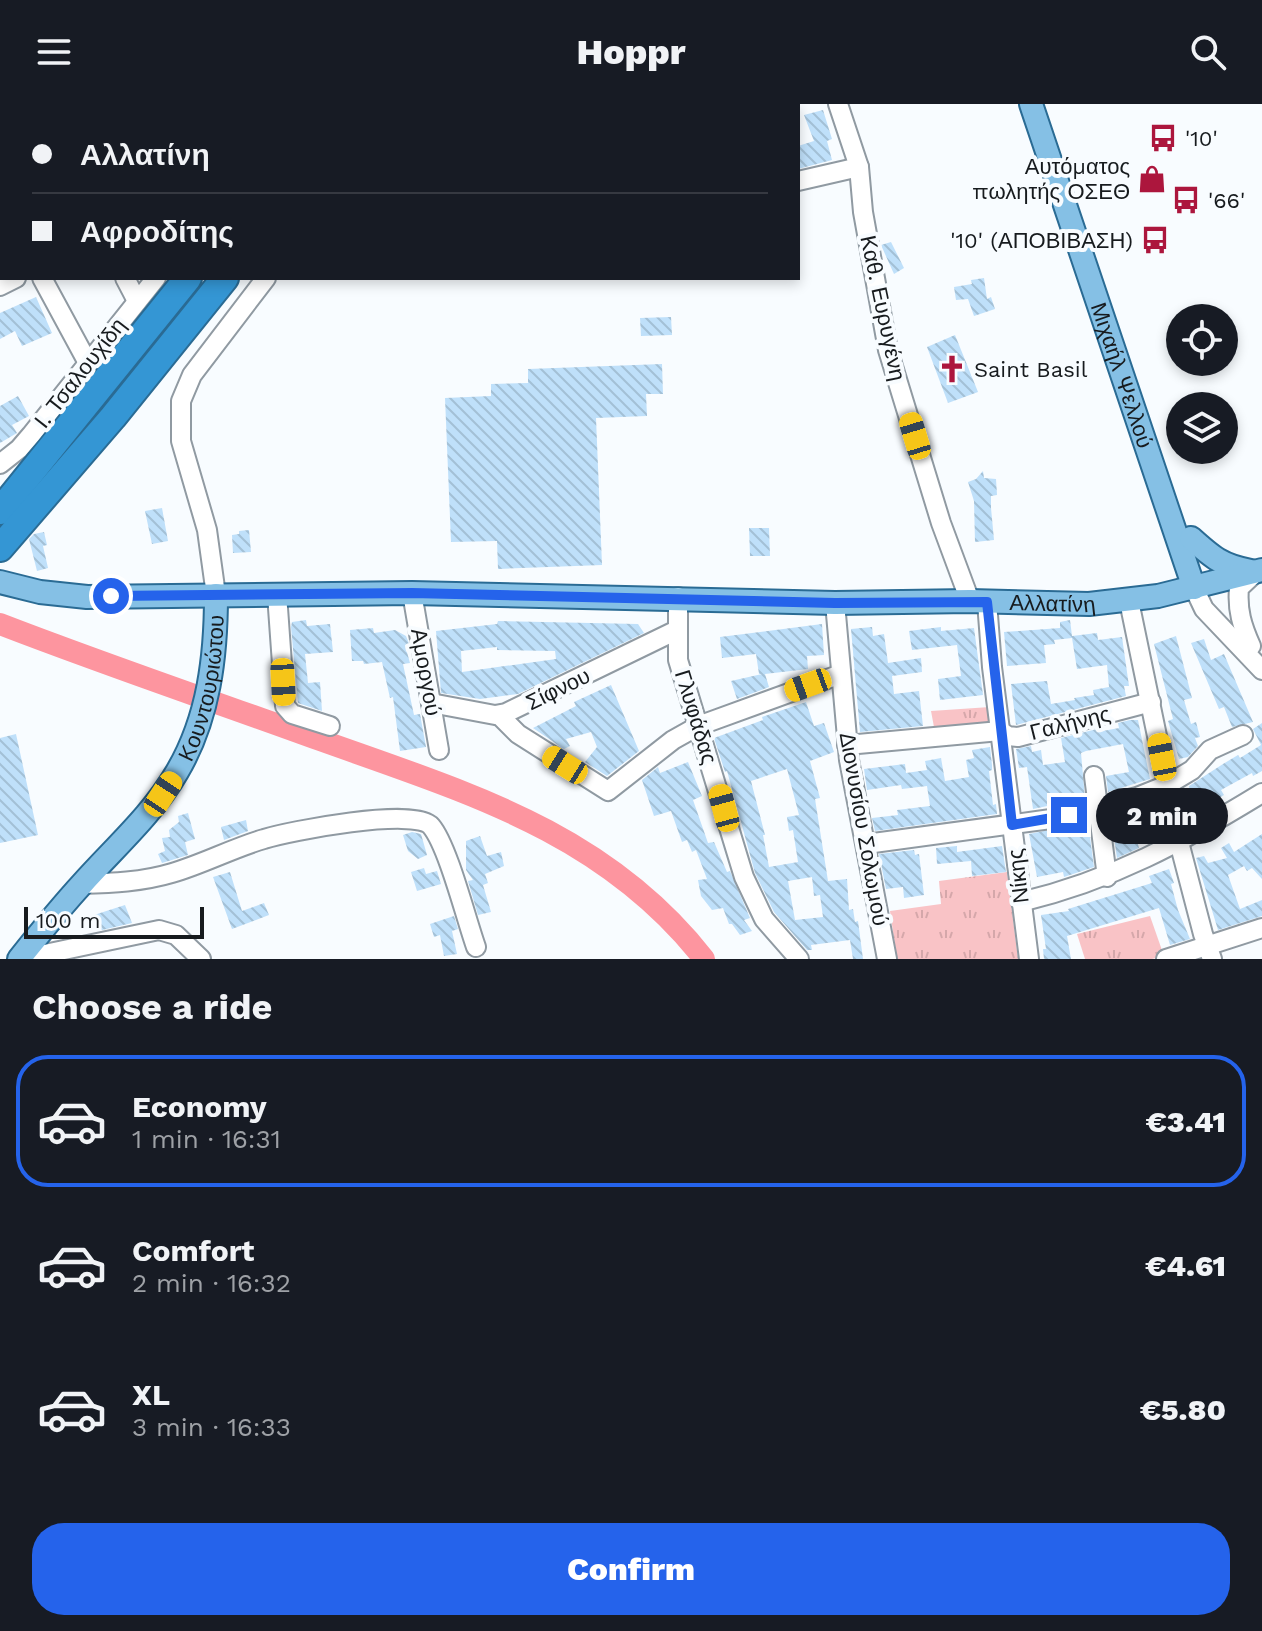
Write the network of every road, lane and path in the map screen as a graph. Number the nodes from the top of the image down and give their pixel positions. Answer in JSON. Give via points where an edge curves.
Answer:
{"nodes":[{"id":1,"x":838,"y":104,"type":"edge"},
{"id":2,"x":1031,"y":104,"type":"edge"},
{"id":3,"x":1047,"y":104,"type":"edge"},
{"id":4,"x":859,"y":167,"type":"junction"},
{"id":5,"x":800,"y":181,"type":"edge"},
{"id":6,"x":43,"y":280,"type":"edge"},
{"id":7,"x":126,"y":280,"type":"edge"},
{"id":8,"x":154,"y":280,"type":"edge"},
{"id":9,"x":187,"y":280,"type":"edge"},
{"id":10,"x":223,"y":280,"type":"edge"},
{"id":11,"x":264,"y":280,"type":"edge"},
{"id":12,"x":137,"y":301,"type":"junction"},
{"id":13,"x":88,"y":363,"type":"junction"},
{"id":14,"x":0,"y":464,"type":"edge"},
{"id":15,"x":4,"y":531,"type":"edge"},
{"id":16,"x":1184,"y":540,"type":"junction"},
{"id":17,"x":1259,"y":571,"type":"edge"},
{"id":18,"x":0,"y":582,"type":"edge"},
{"id":19,"x":1200,"y":586,"type":"junction"},
{"id":20,"x":412,"y":593,"type":"junction"},
{"id":21,"x":277,"y":594,"type":"junction"},
{"id":22,"x":216,"y":595,"type":"junction"},
{"id":23,"x":1165,"y":595,"type":"junction"},
{"id":24,"x":678,"y":597,"type":"junction"},
{"id":25,"x":1129,"y":601,"type":"junction"},
{"id":26,"x":978,"y":602,"type":"junction"},
{"id":27,"x":835,"y":603,"type":"junction"},
{"id":28,"x":1215,"y":620,"type":"junction"},
{"id":29,"x":677,"y":630,"type":"junction"},
{"id":30,"x":1256,"y":652,"type":"edge"},
{"id":31,"x":1262,"y":670,"type":"edge"},
{"id":32,"x":841,"y":674,"type":"junction"},
{"id":33,"x":1151,"y":702,"type":"junction"},
{"id":34,"x":431,"y":703,"type":"junction"},
{"id":35,"x":499,"y":715,"type":"junction"},
{"id":36,"x":330,"y":726,"type":"dead end"},
{"id":37,"x":698,"y":726,"type":"junction"},
{"id":38,"x":1000,"y":731,"type":"junction"},
{"id":39,"x":1243,"y":735,"type":"dead end"},
{"id":40,"x":847,"y":745,"type":"junction"},
{"id":41,"x":439,"y":750,"type":"dead end"},
{"id":42,"x":1094,"y":776,"type":"dead end"},
{"id":43,"x":1167,"y":785,"type":"junction"},
{"id":44,"x":1262,"y":793,"type":"edge"},
{"id":45,"x":1097,"y":808,"type":"junction"},
{"id":46,"x":1012,"y":825,"type":"junction"},
{"id":47,"x":1179,"y":842,"type":"junction"},
{"id":48,"x":866,"y":844,"type":"junction"},
{"id":49,"x":1107,"y":877,"type":"junction"},
{"id":50,"x":81,"y":884,"type":"junction"},
{"id":51,"x":1021,"y":902,"type":"junction"},
{"id":52,"x":1262,"y":928,"type":"edge"},
{"id":53,"x":476,"y":947,"type":"dead end"},
{"id":54,"x":91,"y":952,"type":"edge"},
{"id":55,"x":1209,"y":953,"type":"edge"},
{"id":56,"x":20,"y":959,"type":"edge"},
{"id":57,"x":201,"y":959,"type":"edge"},
{"id":58,"x":799,"y":959,"type":"edge"},
{"id":59,"x":887,"y":959,"type":"edge"},
{"id":60,"x":1029,"y":959,"type":"edge"},
{"id":61,"x":1166,"y":959,"type":"edge"}],
"edges":[{"from":1,"to":4,"type":"street","name":"Καθ. Ευρυγένη"},
{"from":2,"to":16,"type":"main road","name":"Μιχαήλ Ψελλού"},
{"from":3,"to":16,"type":"main road","name":"Μιχαήλ Ψελλού"},
{"from":4,"to":5,"type":"street"},
{"from":4,"to":26,"type":"street","name":"Καθ. Ευρυγένη","via":[[888,350],[941,523]]},
{"from":6,"to":13,"type":"street"},
{"from":7,"to":12,"type":"street"},
{"from":8,"to":12,"type":"street","name":"Ι. Τσαλουχίδη"},
{"from":9,"to":15,"type":"highway"},
{"from":10,"to":15,"type":"highway","via":[[113,417]]},
{"from":11,"to":22,"type":"street","via":[[192,375],[181,401],[181,441],[207,530]]},
{"from":12,"to":13,"type":"street","name":"Ι. Τσαλουχίδη"},
{"from":13,"to":14,"type":"street","name":"Ι. Τσαλουχίδη","via":[[19,449]]},
{"from":16,"to":17,"type":"main road","via":[[1229,567]]},
{"from":16,"to":19,"type":"main road","name":"Μιχαήλ Ψελλού"},
{"from":16,"to":23,"type":"main road"},
{"from":17,"to":19,"type":"main road","name":"Αλλατίνη"},
{"from":17,"to":30,"type":"street","via":[[1239,588],[1237,604]]},
{"from":18,"to":22,"type":"main road","name":"Αλλατίνη","via":[[70,596]]},
{"from":19,"to":23,"type":"main road","name":"Αλλατίνη"},
{"from":19,"to":28,"type":"street","name":"Μιχαήλ Ψελλού","via":[[1204,609]]},
{"from":19,"to":30,"type":"street","name":"Μιχαήλ Ψελλού"},
{"from":20,"to":21,"type":"main road","name":"Αλλατίνη"},
{"from":20,"to":24,"type":"main road","name":"Αλλατίνη"},
{"from":20,"to":34,"type":"street","name":"Αμοργού"},
{"from":21,"to":22,"type":"main road","name":"Αλλατίνη"},
{"from":21,"to":36,"type":"street","via":[[285,706],[292,714]]},
{"from":22,"to":50,"type":"main road","name":"Κουντουριώτου","via":[[210,684],[178,770],[145,817]]},
{"from":23,"to":25,"type":"main road","name":"Αλλατίνη"},
{"from":23,"to":28,"type":"street","via":[[1186,601]]},
{"from":24,"to":27,"type":"main road","name":"Αλλατίνη"},
{"from":24,"to":29,"type":"street","name":"Γλυφάδας"},
{"from":25,"to":26,"type":"main road","name":"Αλλατίνη"},
{"from":25,"to":33,"type":"street"},
{"from":26,"to":27,"type":"main road","name":"Αλλατίνη"},
{"from":26,"to":38,"type":"street","name":"Νίκης"},
{"from":27,"to":32,"type":"street","name":"Διονυσίου Σολωμού"},
{"from":28,"to":31,"type":"street","name":"Μιχαήλ Ψελλού"},
{"from":29,"to":35,"type":"street","name":"Σίφνου"},
{"from":29,"to":37,"type":"street","name":"Γλυφάδας","via":[[678,660]]},
{"from":32,"to":37,"type":"street"},
{"from":32,"to":40,"type":"street","name":"Διονυσίου Σολωμού"},
{"from":33,"to":38,"type":"street","name":"Γαλήνης","via":[[1018,737]]},
{"from":33,"to":43,"type":"street"},
{"from":34,"to":35,"type":"street","name":"Σίφνου"},
{"from":34,"to":41,"type":"street","name":"Αμοργού"},
{"from":35,"to":37,"type":"street","via":[[511,729],[608,791]]},
{"from":37,"to":58,"type":"street","name":"Γλυφάδας","via":[[747,885],[764,919]]},
{"from":38,"to":40,"type":"street","name":"Γαλήνης"},
{"from":38,"to":46,"type":"street","name":"Νίκης"},
{"from":39,"to":43,"type":"street","via":[[1210,750],[1192,770]]},
{"from":40,"to":48,"type":"street","name":"Διονυσίου Σολωμού"},
{"from":42,"to":45,"type":"street"},
{"from":43,"to":45,"type":"street"},
{"from":43,"to":47,"type":"street"},
{"from":44,"to":47,"type":"street"},
{"from":45,"to":46,"type":"street"},
{"from":45,"to":49,"type":"street"},
{"from":46,"to":48,"type":"street"},
{"from":46,"to":51,"type":"street","name":"Νίκης"},
{"from":47,"to":49,"type":"street"},
{"from":47,"to":55,"type":"street"},
{"from":48,"to":59,"type":"street","name":"Διονυσίου Σολωμού"},
{"from":49,"to":51,"type":"street"},
{"from":50,"to":53,"type":"street","via":[[127,883],[172,873],[292,833],[391,818],[422,820],[434,829],[443,849]]},
{"from":50,"to":56,"type":"main road","name":"Κουντουριώτου"},
{"from":51,"to":60,"type":"street","name":"Νίκης"},
{"from":52,"to":55,"type":"street"},
{"from":54,"to":56,"type":"street"},
{"from":54,"to":57,"type":"street","via":[[164,930]]},
{"from":55,"to":61,"type":"street"}]}
